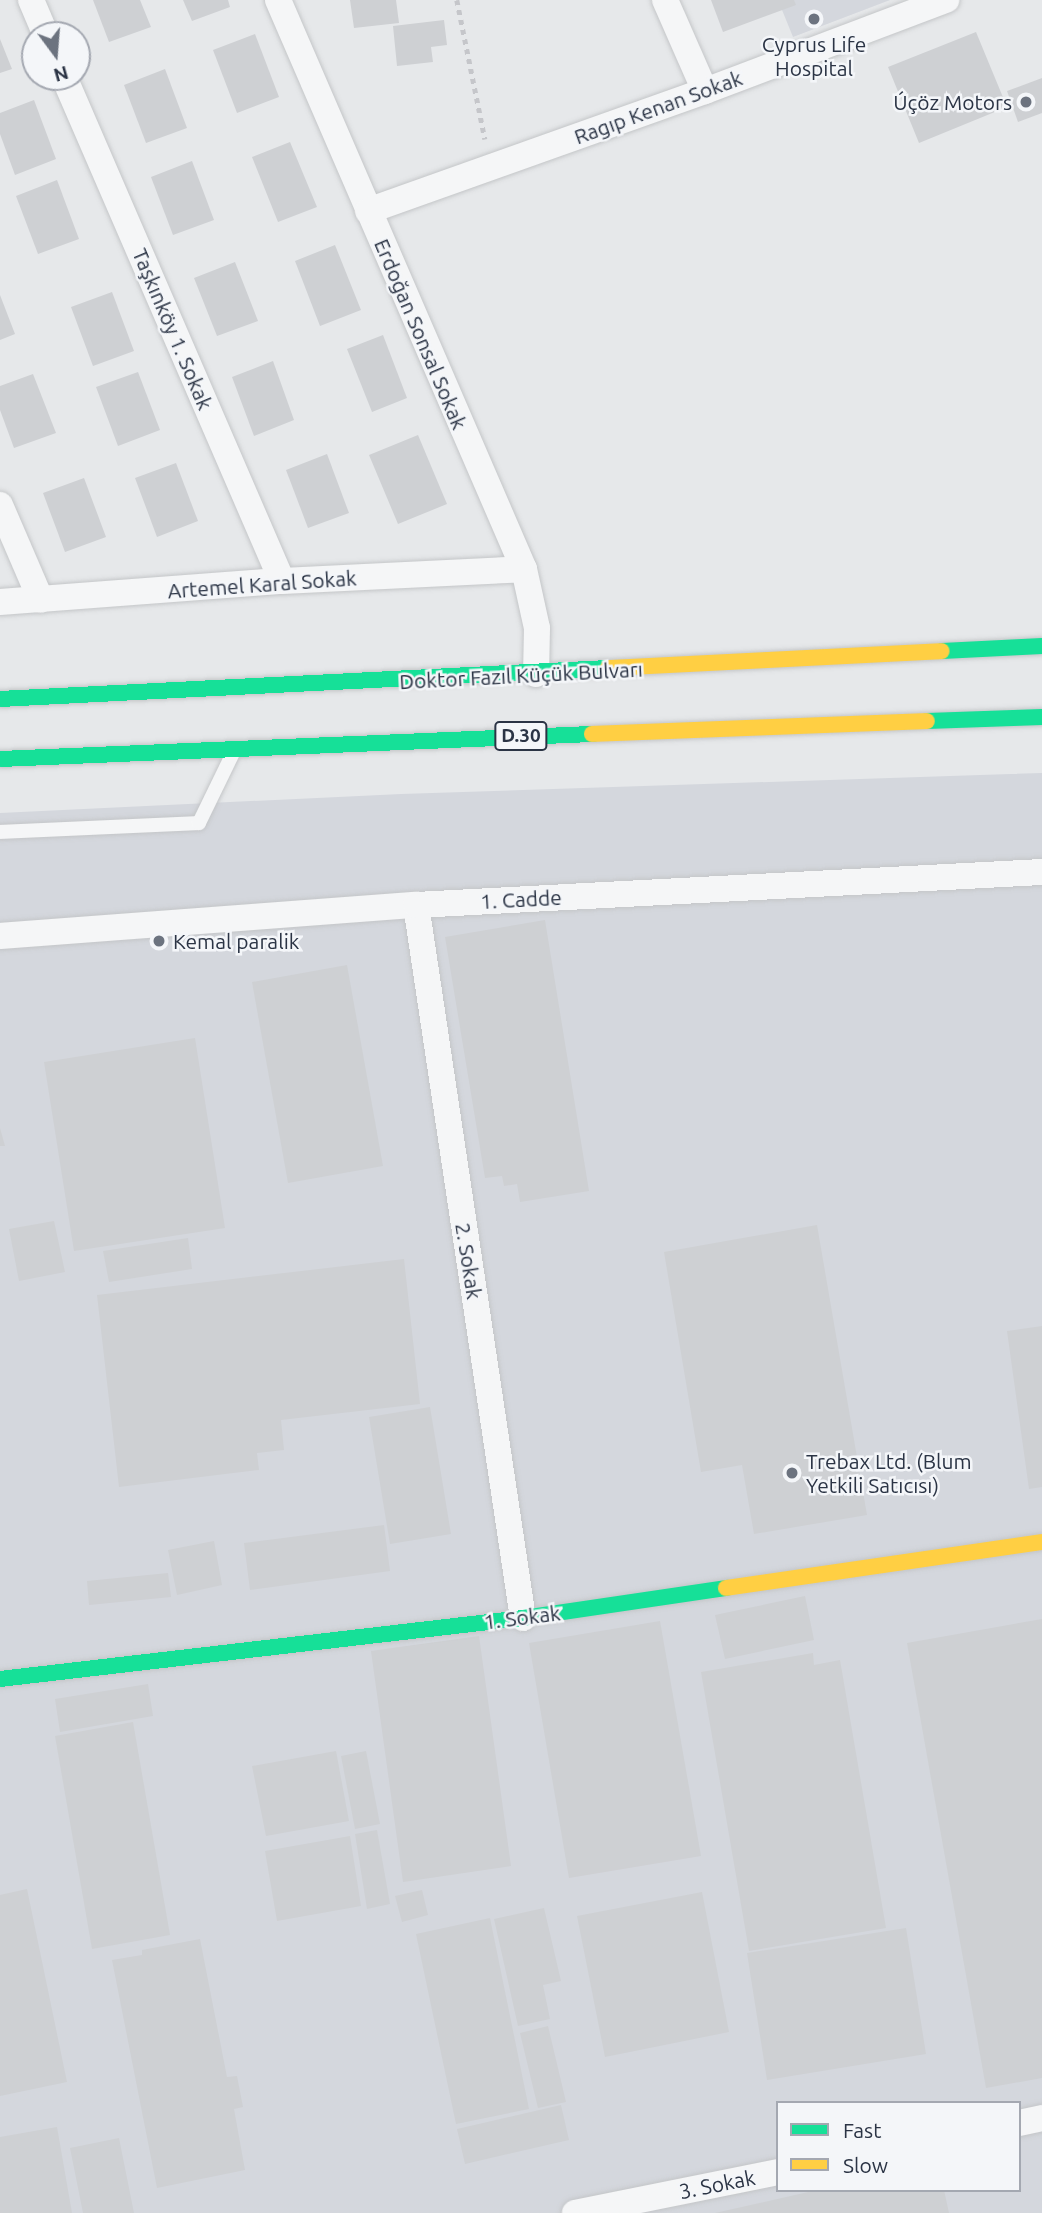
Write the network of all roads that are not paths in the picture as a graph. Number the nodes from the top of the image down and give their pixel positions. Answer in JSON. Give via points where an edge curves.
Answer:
{"nodes":[{"id":1,"x":31,"y":0,"type":"edge"},
{"id":2,"x":278,"y":0,"type":"edge"},
{"id":3,"x":665,"y":0,"type":"edge"},
{"id":4,"x":946,"y":0,"type":"edge"},
{"id":5,"x":40,"y":21,"type":"edge"},
{"id":6,"x":70,"y":91,"type":"edge"},
{"id":7,"x":705,"y":91,"type":"junction"},
{"id":8,"x":368,"y":211,"type":"junction"},
{"id":9,"x":0,"y":505,"type":"edge"},
{"id":10,"x":524,"y":569,"type":"junction"},
{"id":11,"x":282,"y":581,"type":"junction"},
{"id":12,"x":41,"y":600,"type":"junction"},
{"id":13,"x":0,"y":602,"type":"edge"},
{"id":14,"x":1042,"y":646,"type":"edge"},
{"id":15,"x":536,"y":674,"type":"junction"},
{"id":16,"x":0,"y":699,"type":"edge"},
{"id":17,"x":1042,"y":717,"type":"edge"},
{"id":18,"x":236,"y":747,"type":"junction"},
{"id":19,"x":0,"y":759,"type":"edge"},
{"id":20,"x":0,"y":832,"type":"edge"},
{"id":21,"x":1042,"y":872,"type":"edge"},
{"id":22,"x":416,"y":905,"type":"junction"},
{"id":23,"x":0,"y":936,"type":"edge"},
{"id":24,"x":1042,"y":1542,"type":"edge"},
{"id":25,"x":523,"y":1618,"type":"junction"},
{"id":26,"x":0,"y":1679,"type":"edge"},
{"id":27,"x":1042,"y":2118,"type":"edge"},
{"id":28,"x":1021,"y":2123,"type":"edge"},
{"id":29,"x":776,"y":2172,"type":"edge"},
{"id":30,"x":586,"y":2212,"type":"edge"}],
"edges":[{"from":1,"to":5,"type":"street"},
{"from":2,"to":8,"type":"street","name":"Erdoğan Sonsal Sokak"},
{"from":3,"to":7,"type":"street"},
{"from":4,"to":7,"type":"street","name":"Ragıp Kenan Sokak"},
{"from":6,"to":11,"type":"street","name":"Taşkınköy 1. Sokak"},
{"from":7,"to":8,"type":"street","name":"Ragıp Kenan Sokak"},
{"from":8,"to":10,"type":"street","name":"Erdoğan Sonsal Sokak"},
{"from":9,"to":12,"type":"street"},
{"from":10,"to":11,"type":"street","name":"Artemel Karal Sokak"},
{"from":10,"to":15,"type":"street","name":"Erdoğan Sonsal Sokak","via":[[537,628]]},
{"from":11,"to":12,"type":"street","name":"Artemel Karal Sokak"},
{"from":12,"to":13,"type":"street","name":"Artemel Karal Sokak"},
{"from":14,"to":15,"type":"main road","name":"Doktor Fazıl Küçük Bulvarı"},
{"from":15,"to":16,"type":"main road","name":"Doktor Fazıl Küçük Bulvarı"},
{"from":17,"to":18,"type":"main road","number":"D.30"},
{"from":18,"to":19,"type":"main road","number":"D.30"},
{"from":18,"to":20,"type":"lane","via":[[199,823]]},
{"from":21,"to":22,"type":"street","name":"1. Cadde"},
{"from":22,"to":23,"type":"street","name":"1. Cadde"},
{"from":22,"to":25,"type":"street","name":"2. Sokak"},
{"from":24,"to":25,"type":"main road","name":"1. Sokak"},
{"from":25,"to":26,"type":"main road","name":"1. Sokak"},
{"from":27,"to":28,"type":"street"},
{"from":29,"to":30,"type":"street","name":"3. Sokak"}]}
